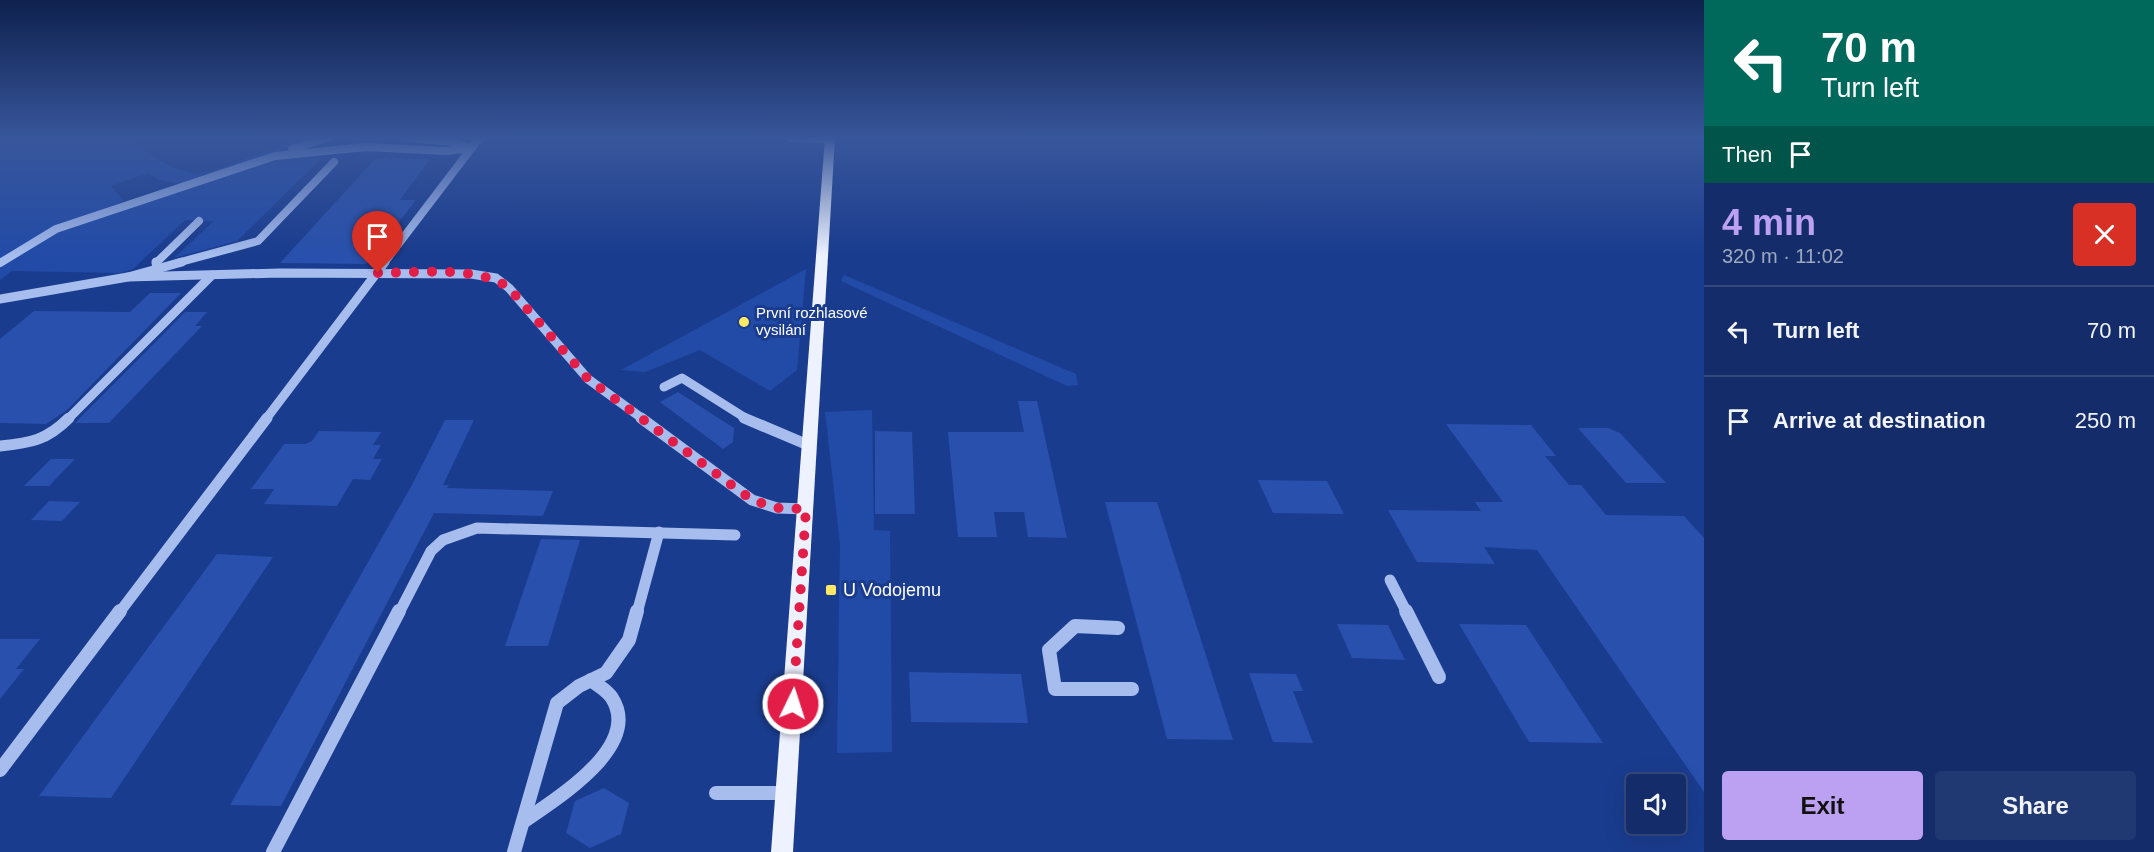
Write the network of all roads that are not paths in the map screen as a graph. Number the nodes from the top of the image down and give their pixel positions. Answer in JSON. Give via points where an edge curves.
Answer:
{"nodes":[{"id":1,"x":213,"y":177,"type":"edge"},
{"id":2,"x":320,"y":177,"type":"edge"},
{"id":3,"x":450,"y":177,"type":"edge"},
{"id":4,"x":827,"y":177,"type":"edge"},
{"id":5,"x":199,"y":221,"type":"dead end"},
{"id":6,"x":0,"y":263,"type":"edge"},
{"id":7,"x":158,"y":269,"type":"junction"},
{"id":8,"x":378,"y":273,"type":"junction"},
{"id":9,"x":212,"y":275,"type":"junction"},
{"id":10,"x":128,"y":277,"type":"junction"},
{"id":11,"x":0,"y":299,"type":"edge"},
{"id":12,"x":664,"y":387,"type":"dead end"},
{"id":13,"x":808,"y":445,"type":"junction"},
{"id":14,"x":0,"y":446,"type":"edge"},
{"id":15,"x":806,"y":509,"type":"junction"},
{"id":16,"x":659,"y":532,"type":"junction"},
{"id":17,"x":735,"y":534,"type":"dead end"},
{"id":18,"x":1390,"y":580,"type":"dead end"},
{"id":19,"x":1118,"y":628,"type":"dead end"},
{"id":20,"x":1439,"y":677,"type":"dead end"},
{"id":21,"x":591,"y":680,"type":"junction"},
{"id":22,"x":1132,"y":689,"type":"dead end"},
{"id":23,"x":0,"y":770,"type":"edge"},
{"id":24,"x":716,"y":793,"type":"dead end"},
{"id":25,"x":786,"y":793,"type":"junction"},
{"id":26,"x":523,"y":822,"type":"junction"},
{"id":27,"x":273,"y":852,"type":"edge"},
{"id":28,"x":514,"y":852,"type":"edge"},
{"id":29,"x":782,"y":852,"type":"edge"}],
"edges":[{"from":1,"to":6,"type":"street","via":[[56,229]]},
{"from":2,"to":7,"type":"street","via":[[258,242]]},
{"from":3,"to":8,"type":"street"},
{"from":4,"to":13,"type":"main road"},
{"from":5,"to":7,"type":"street","via":[[156,261]]},
{"from":7,"to":10,"type":"street"},
{"from":8,"to":9,"type":"street"},
{"from":8,"to":15,"type":"street","via":[[495,278],[509,288],[588,379],[752,500],[777,508]]},
{"from":8,"to":23,"type":"street"},
{"from":9,"to":10,"type":"street"},
{"from":9,"to":14,"type":"street","via":[[58,429],[33,442]]},
{"from":10,"to":11,"type":"street"},
{"from":12,"to":13,"type":"street","via":[[682,378],[744,418]]},
{"from":13,"to":15,"type":"main road"},
{"from":15,"to":25,"type":"main road"},
{"from":16,"to":17,"type":"street"},
{"from":16,"to":21,"type":"street","via":[[628,640],[606,673]]},
{"from":16,"to":27,"type":"street","via":[[477,528],[443,540],[431,550]]},
{"from":18,"to":20,"type":"street"},
{"from":19,"to":22,"type":"street","via":[[1075,626],[1049,650],[1055,689]]},
{"from":21,"to":26,"type":"street","via":[[557,703]]},
{"from":21,"to":26,"type":"street","via":[[611,697],[619,714],[616,738],[570,787]]},
{"from":24,"to":25,"type":"street"},
{"from":25,"to":29,"type":"main road"},
{"from":26,"to":28,"type":"street"}]}
